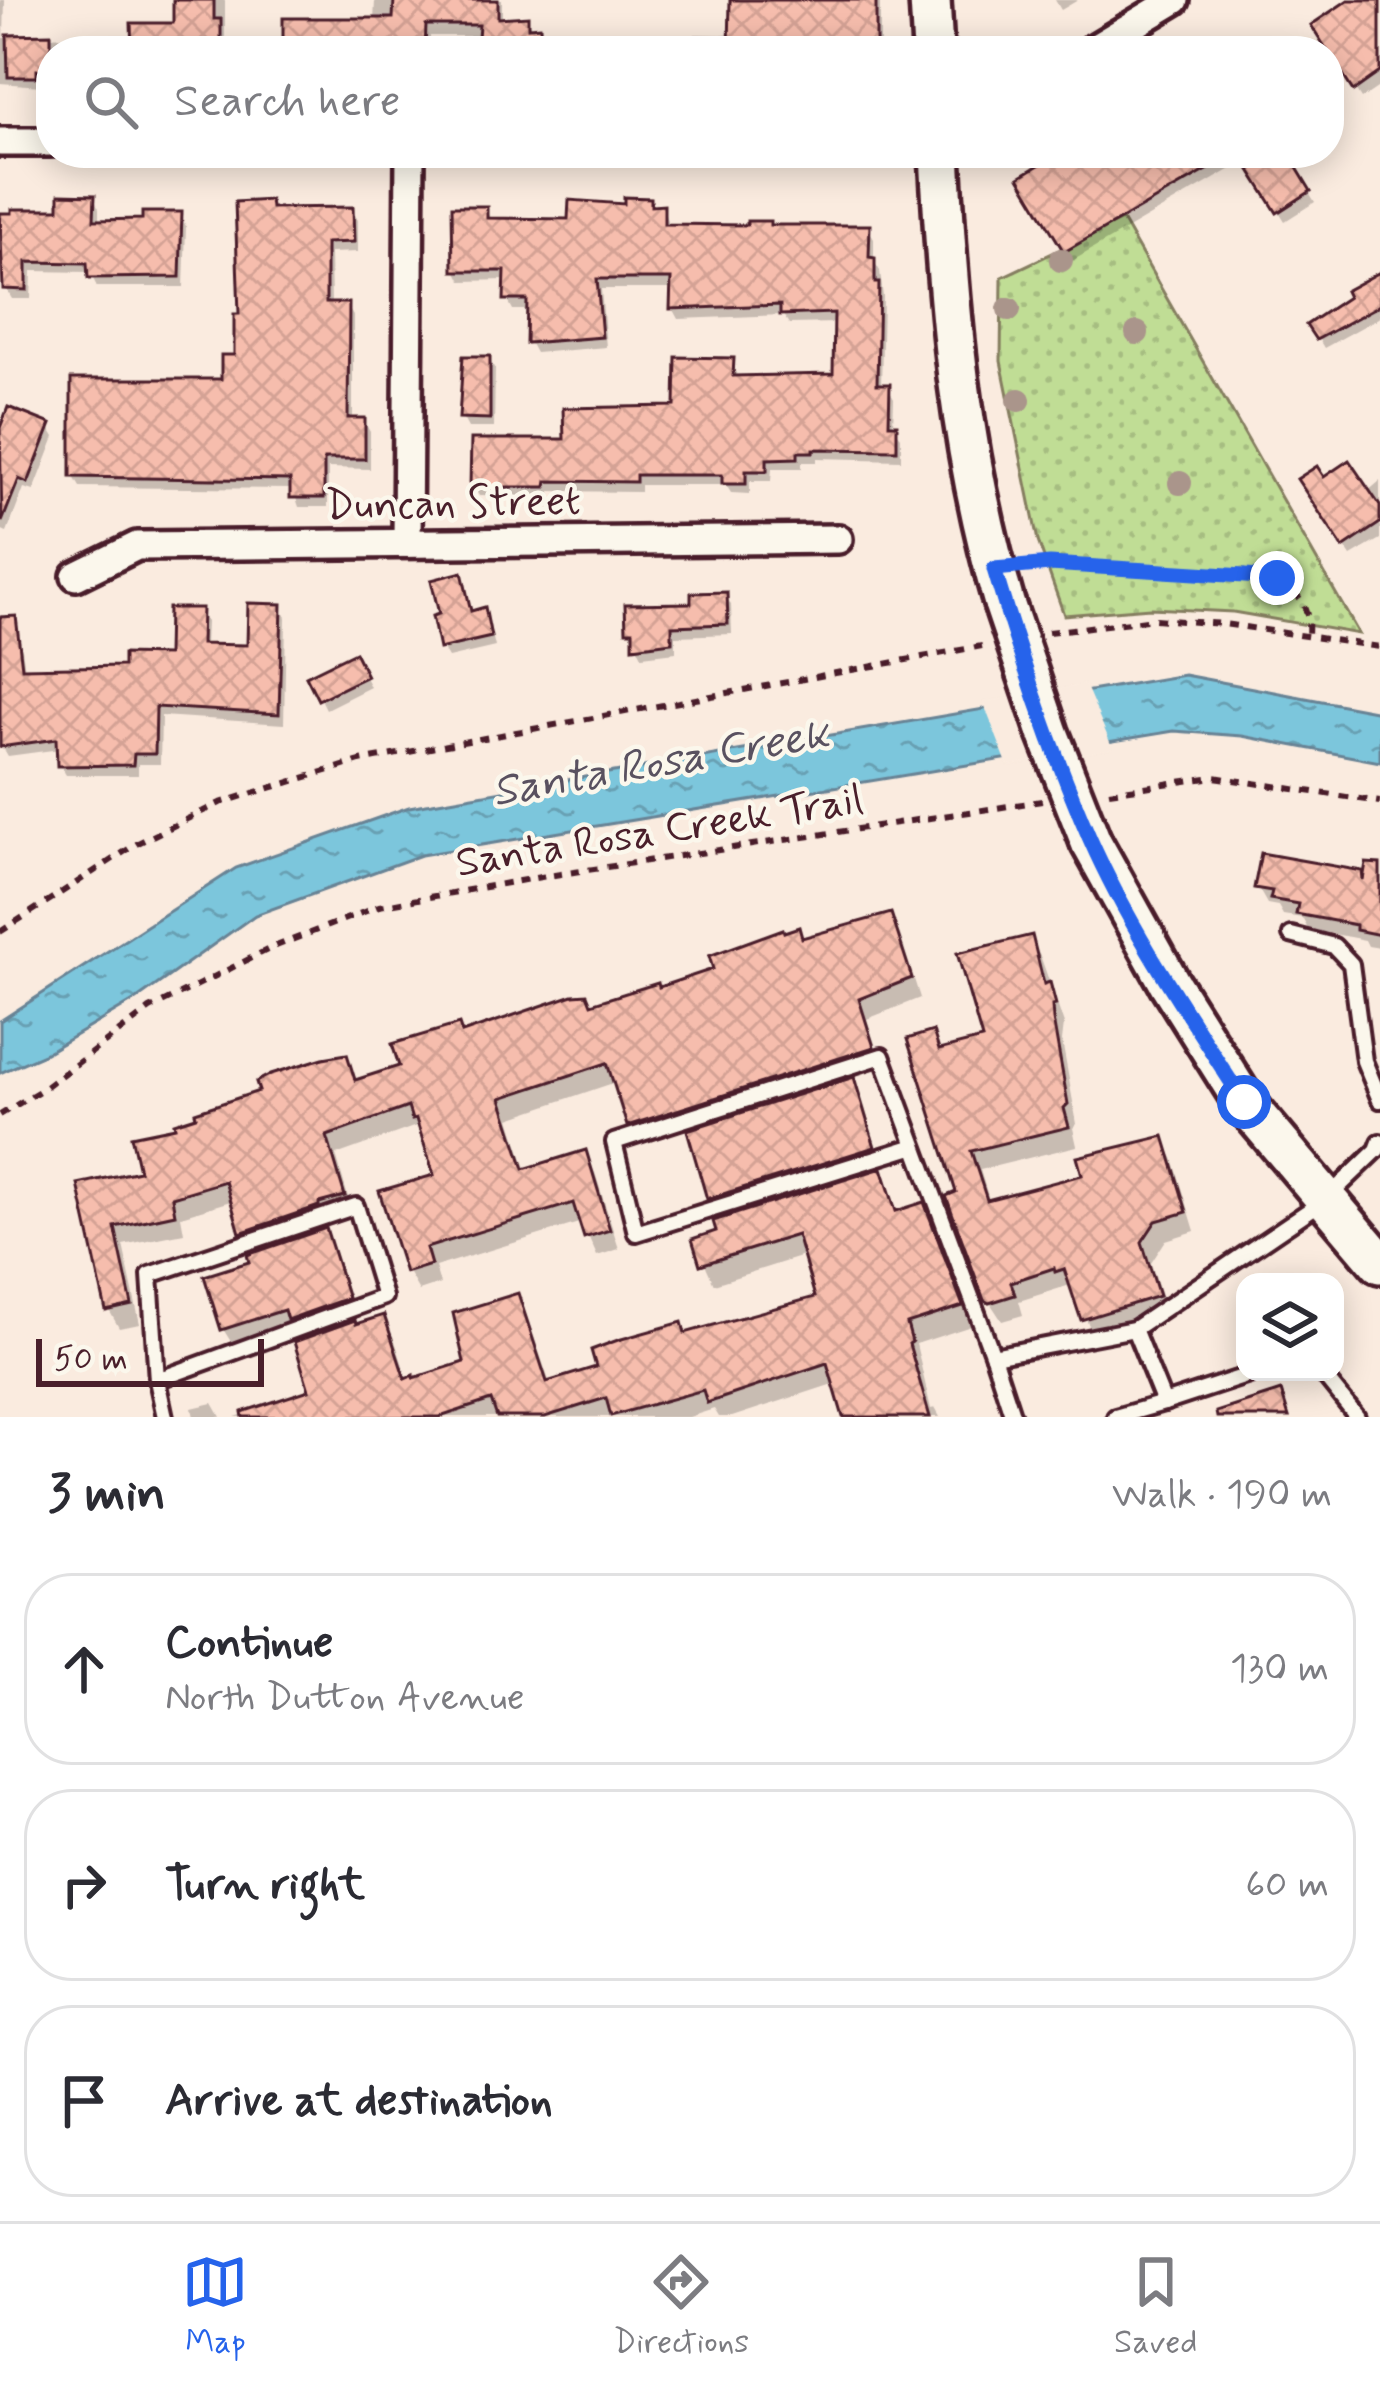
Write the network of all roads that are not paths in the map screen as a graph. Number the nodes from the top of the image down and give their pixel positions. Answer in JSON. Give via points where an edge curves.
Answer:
{"nodes":[{"id":1,"x":930,"y":0,"type":"edge"},
{"id":2,"x":1175,"y":0,"type":"edge"},
{"id":3,"x":932,"y":36,"type":"edge"},
{"id":4,"x":1115,"y":36,"type":"edge"},
{"id":5,"x":0,"y":142,"type":"edge"},
{"id":6,"x":36,"y":142,"type":"edge"},
{"id":7,"x":410,"y":168,"type":"edge"},
{"id":8,"x":941,"y":168,"type":"edge"},
{"id":9,"x":838,"y":539,"type":"dead end"},
{"id":10,"x":407,"y":543,"type":"junction"},
{"id":11,"x":76,"y":576,"type":"dead end"},
{"id":12,"x":1292,"y":935,"type":"dead end"},
{"id":13,"x":1380,"y":1100,"type":"edge"},
{"id":14,"x":1380,"y":1142,"type":"edge"},
{"id":15,"x":915,"y":1146,"type":"junction"},
{"id":16,"x":1326,"y":1199,"type":"junction"},
{"id":17,"x":1380,"y":1263,"type":"edge"},
{"id":18,"x":1134,"y":1329,"type":"junction"},
{"id":19,"x":993,"y":1356,"type":"junction"},
{"id":20,"x":1236,"y":1379,"type":"edge"},
{"id":21,"x":157,"y":1380,"type":"junction"},
{"id":22,"x":1328,"y":1381,"type":"edge"},
{"id":23,"x":1164,"y":1403,"type":"junction"},
{"id":24,"x":164,"y":1417,"type":"edge"},
{"id":25,"x":1013,"y":1417,"type":"edge"},
{"id":26,"x":1115,"y":1417,"type":"edge"},
{"id":27,"x":1357,"y":1417,"type":"edge"}],
"edges":[{"from":1,"to":3,"type":"main road"},
{"from":2,"to":4,"type":"street"},
{"from":5,"to":6,"type":"street"},
{"from":7,"to":10,"type":"street"},
{"from":8,"to":16,"type":"main road","bridge":true,"via":[[947,295],[979,517],[1048,733],[1091,842],[1170,984],[1244,1102]]},
{"from":9,"to":10,"type":"street","name":"Duncan Street"},
{"from":10,"to":11,"type":"street","name":"Duncan Street","via":[[137,546]]},
{"from":12,"to":13,"type":"lane","via":[[1334,946],[1352,964],[1364,1061]]},
{"from":14,"to":16,"type":"lane"},
{"from":15,"to":15,"type":"lane","via":[[883,1057],[614,1142],[636,1233]]},
{"from":15,"to":19,"type":"lane"},
{"from":16,"to":17,"type":"main road"},
{"from":16,"to":18,"type":"lane"},
{"from":18,"to":19,"type":"lane"},
{"from":18,"to":23,"type":"lane"},
{"from":19,"to":25,"type":"lane"},
{"from":20,"to":23,"type":"lane"},
{"from":21,"to":21,"type":"lane","via":[[384,1297],[356,1206],[150,1275]]},
{"from":21,"to":24,"type":"lane"},
{"from":22,"to":27,"type":"lane"},
{"from":23,"to":26,"type":"lane"}]}
